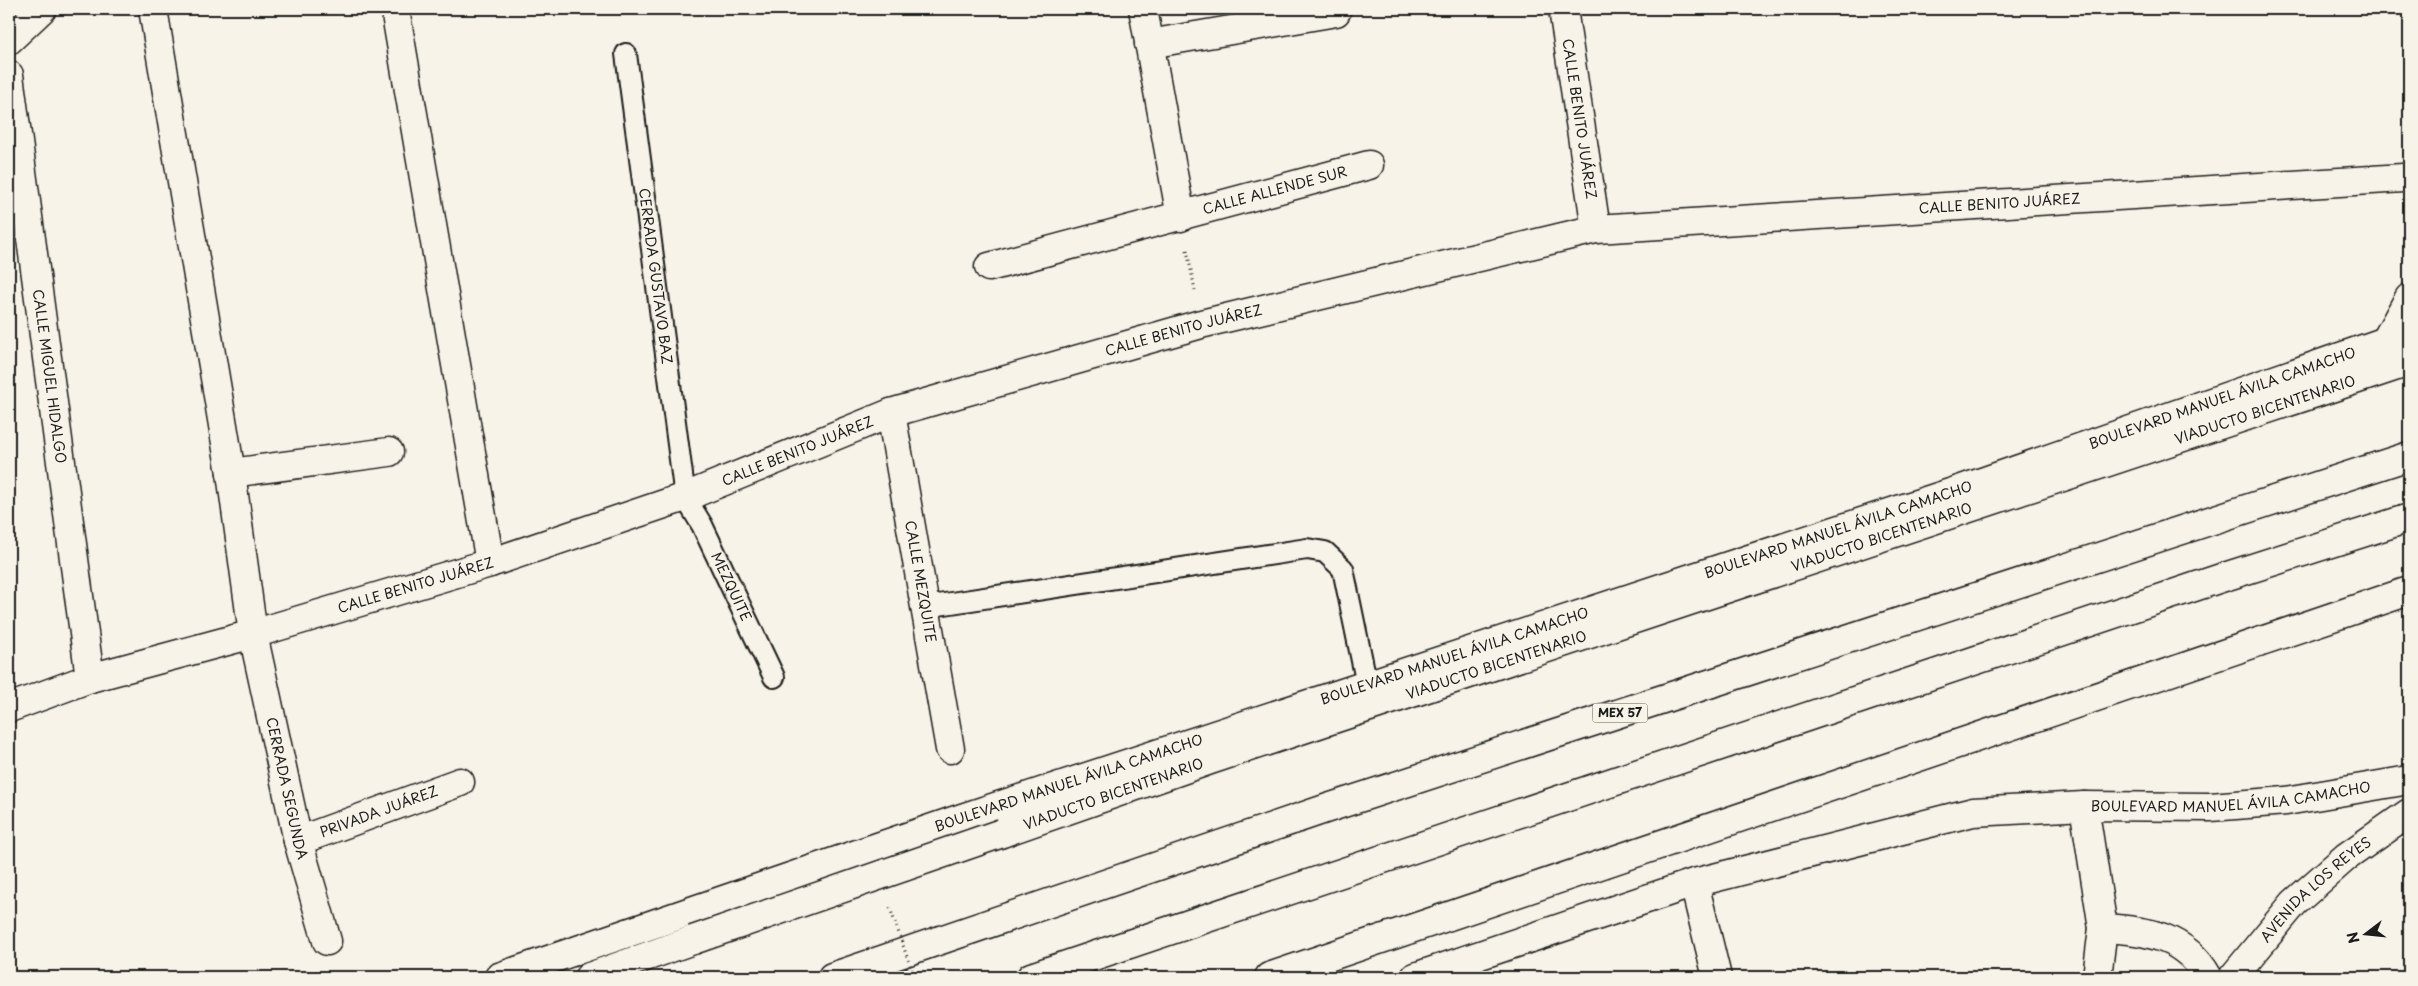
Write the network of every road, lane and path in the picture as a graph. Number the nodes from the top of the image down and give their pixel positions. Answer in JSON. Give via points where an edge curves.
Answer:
{"nodes":[{"id":1,"x":42,"y":9,"type":"edge"},
{"id":2,"x":153,"y":9,"type":"edge"},
{"id":3,"x":395,"y":9,"type":"edge"},
{"id":4,"x":1143,"y":9,"type":"edge"},
{"id":5,"x":1563,"y":9,"type":"edge"},
{"id":6,"x":1336,"y":12,"type":"dead end"},
{"id":7,"x":9,"y":40,"type":"edge"},
{"id":8,"x":1150,"y":44,"type":"junction"},
{"id":9,"x":626,"y":54,"type":"dead end"},
{"id":10,"x":9,"y":74,"type":"edge"},
{"id":11,"x":1369,"y":165,"type":"dead end"},
{"id":12,"x":2403,"y":178,"type":"dead end"},
{"id":13,"x":1181,"y":217,"type":"junction"},
{"id":14,"x":1596,"y":229,"type":"junction"},
{"id":15,"x":988,"y":267,"type":"dead end"},
{"id":16,"x":2409,"y":298,"type":"edge"},
{"id":17,"x":2409,"y":334,"type":"edge"},
{"id":18,"x":2384,"y":344,"type":"junction"},
{"id":19,"x":2409,"y":362,"type":"edge"},
{"id":20,"x":891,"y":413,"type":"junction"},
{"id":21,"x":389,"y":452,"type":"dead end"},
{"id":22,"x":2409,"y":456,"type":"edge"},
{"id":23,"x":231,"y":473,"type":"junction"},
{"id":24,"x":685,"y":497,"type":"junction"},
{"id":25,"x":2409,"y":518,"type":"edge"},
{"id":26,"x":490,"y":563,"type":"junction"},
{"id":27,"x":2409,"y":591,"type":"edge"},
{"id":28,"x":925,"y":607,"type":"junction"},
{"id":29,"x":253,"y":634,"type":"junction"},
{"id":30,"x":774,"y":677,"type":"dead end"},
{"id":31,"x":90,"y":678,"type":"junction"},
{"id":32,"x":1367,"y":685,"type":"junction"},
{"id":33,"x":9,"y":708,"type":"edge"},
{"id":34,"x":950,"y":749,"type":"dead end"},
{"id":35,"x":2409,"y":780,"type":"edge"},
{"id":36,"x":460,"y":782,"type":"dead end"},
{"id":37,"x":2084,"y":806,"type":"junction"},
{"id":38,"x":2409,"y":813,"type":"edge"},
{"id":39,"x":298,"y":841,"type":"junction"},
{"id":40,"x":1694,"y":883,"type":"junction"},
{"id":41,"x":2103,"y":928,"type":"junction"},
{"id":42,"x":326,"y":941,"type":"dead end"},
{"id":43,"x":499,"y":977,"type":"edge"},
{"id":44,"x":588,"y":977,"type":"edge"},
{"id":45,"x":832,"y":977,"type":"edge"},
{"id":46,"x":1031,"y":977,"type":"edge"},
{"id":47,"x":1269,"y":977,"type":"edge"},
{"id":48,"x":1415,"y":977,"type":"edge"},
{"id":49,"x":1717,"y":977,"type":"edge"},
{"id":50,"x":2097,"y":977,"type":"edge"},
{"id":51,"x":2208,"y":977,"type":"edge"},
{"id":52,"x":2233,"y":977,"type":"edge"}],
"edges":[{"from":1,"to":7,"type":"main road"},
{"from":2,"to":23,"type":"main road","name":"CERRADA SEGUNDA"},
{"from":3,"to":26,"type":"main road"},
{"from":4,"to":8,"type":"main road"},
{"from":5,"to":14,"type":"main road","name":"CALLE BENITO JUÁREZ"},
{"from":6,"to":8,"type":"main road"},
{"from":8,"to":13,"type":"main road"},
{"from":9,"to":24,"type":"lane","name":"CERRADA GUSTAVO BAZ"},
{"from":10,"to":31,"type":"main road","name":"CALLE MIGUEL HIDALGO"},
{"from":11,"to":13,"type":"main road","name":"CALLE ALLENDE SUR"},
{"from":12,"to":14,"type":"main road","name":"CALLE BENITO JUÁREZ"},
{"from":13,"to":15,"type":"main road","name":"CALLE ALLENDE SUR"},
{"from":14,"to":20,"type":"main road","name":"CALLE BENITO JUÁREZ","via":[[1201,324]]},
{"from":16,"to":18,"type":"main road"},
{"from":17,"to":18,"type":"main road","name":"BOULEVARD MANUEL ÁVILA CAMACHO"},
{"from":18,"to":32,"type":"main road","name":"BOULEVARD MANUEL ÁVILA CAMACHO","via":[[1959,490]]},
{"from":19,"to":44,"type":"main road","name":"VIADUCTO BICENTENARIO","bridge":true,"via":[[1210,760]]},
{"from":20,"to":24,"type":"main road","name":"CALLE BENITO JUÁREZ"},
{"from":20,"to":28,"type":"main road","name":"CALLE MEZQUITE"},
{"from":21,"to":23,"type":"main road"},
{"from":22,"to":45,"type":"main road","number":"MEX 57","via":[[1337,805]]},
{"from":23,"to":29,"type":"main road","name":"CERRADA SEGUNDA"},
{"from":24,"to":26,"type":"main road","name":"CALLE BENITO JUÁREZ"},
{"from":24,"to":30,"type":"lane","name":"MEZQUITE","via":[[702,525]]},
{"from":25,"to":46,"type":"main road"},
{"from":26,"to":29,"type":"main road","name":"CALLE BENITO JUÁREZ"},
{"from":27,"to":47,"type":"main road"},
{"from":28,"to":32,"type":"lane","via":[[1307,549],[1325,552],[1343,569]]},
{"from":28,"to":34,"type":"main road","name":"CALLE MEZQUITE"},
{"from":29,"to":31,"type":"main road","name":"CALLE BENITO JUÁREZ"},
{"from":29,"to":39,"type":"main road","name":"CERRADA SEGUNDA"},
{"from":31,"to":33,"type":"main road","name":"CALLE BENITO JUÁREZ"},
{"from":32,"to":43,"type":"main road","name":"BOULEVARD MANUEL ÁVILA CAMACHO","via":[[962,818]]},
{"from":35,"to":37,"type":"main road","name":"BOULEVARD MANUEL ÁVILA CAMACHO","via":[[2286,801],[2239,805]]},
{"from":36,"to":39,"type":"main road","name":"PRIVADA JUÁREZ"},
{"from":37,"to":40,"type":"main road","name":"BOULEVARD MANUEL ÁVILA CAMACHO","via":[[1973,812]]},
{"from":37,"to":41,"type":"main road"},
{"from":38,"to":52,"type":"main road","name":"AVENIDA LOS REYES","via":[[2346,857],[2294,904]]},
{"from":39,"to":42,"type":"main road","name":"CERRADA SEGUNDA"},
{"from":40,"to":48,"type":"main road","name":"BOULEVARD MANUEL ÁVILA CAMACHO"},
{"from":40,"to":49,"type":"main road"},
{"from":41,"to":50,"type":"main road"},
{"from":41,"to":51,"type":"main road","via":[[2158,934],[2199,962]]}]}
